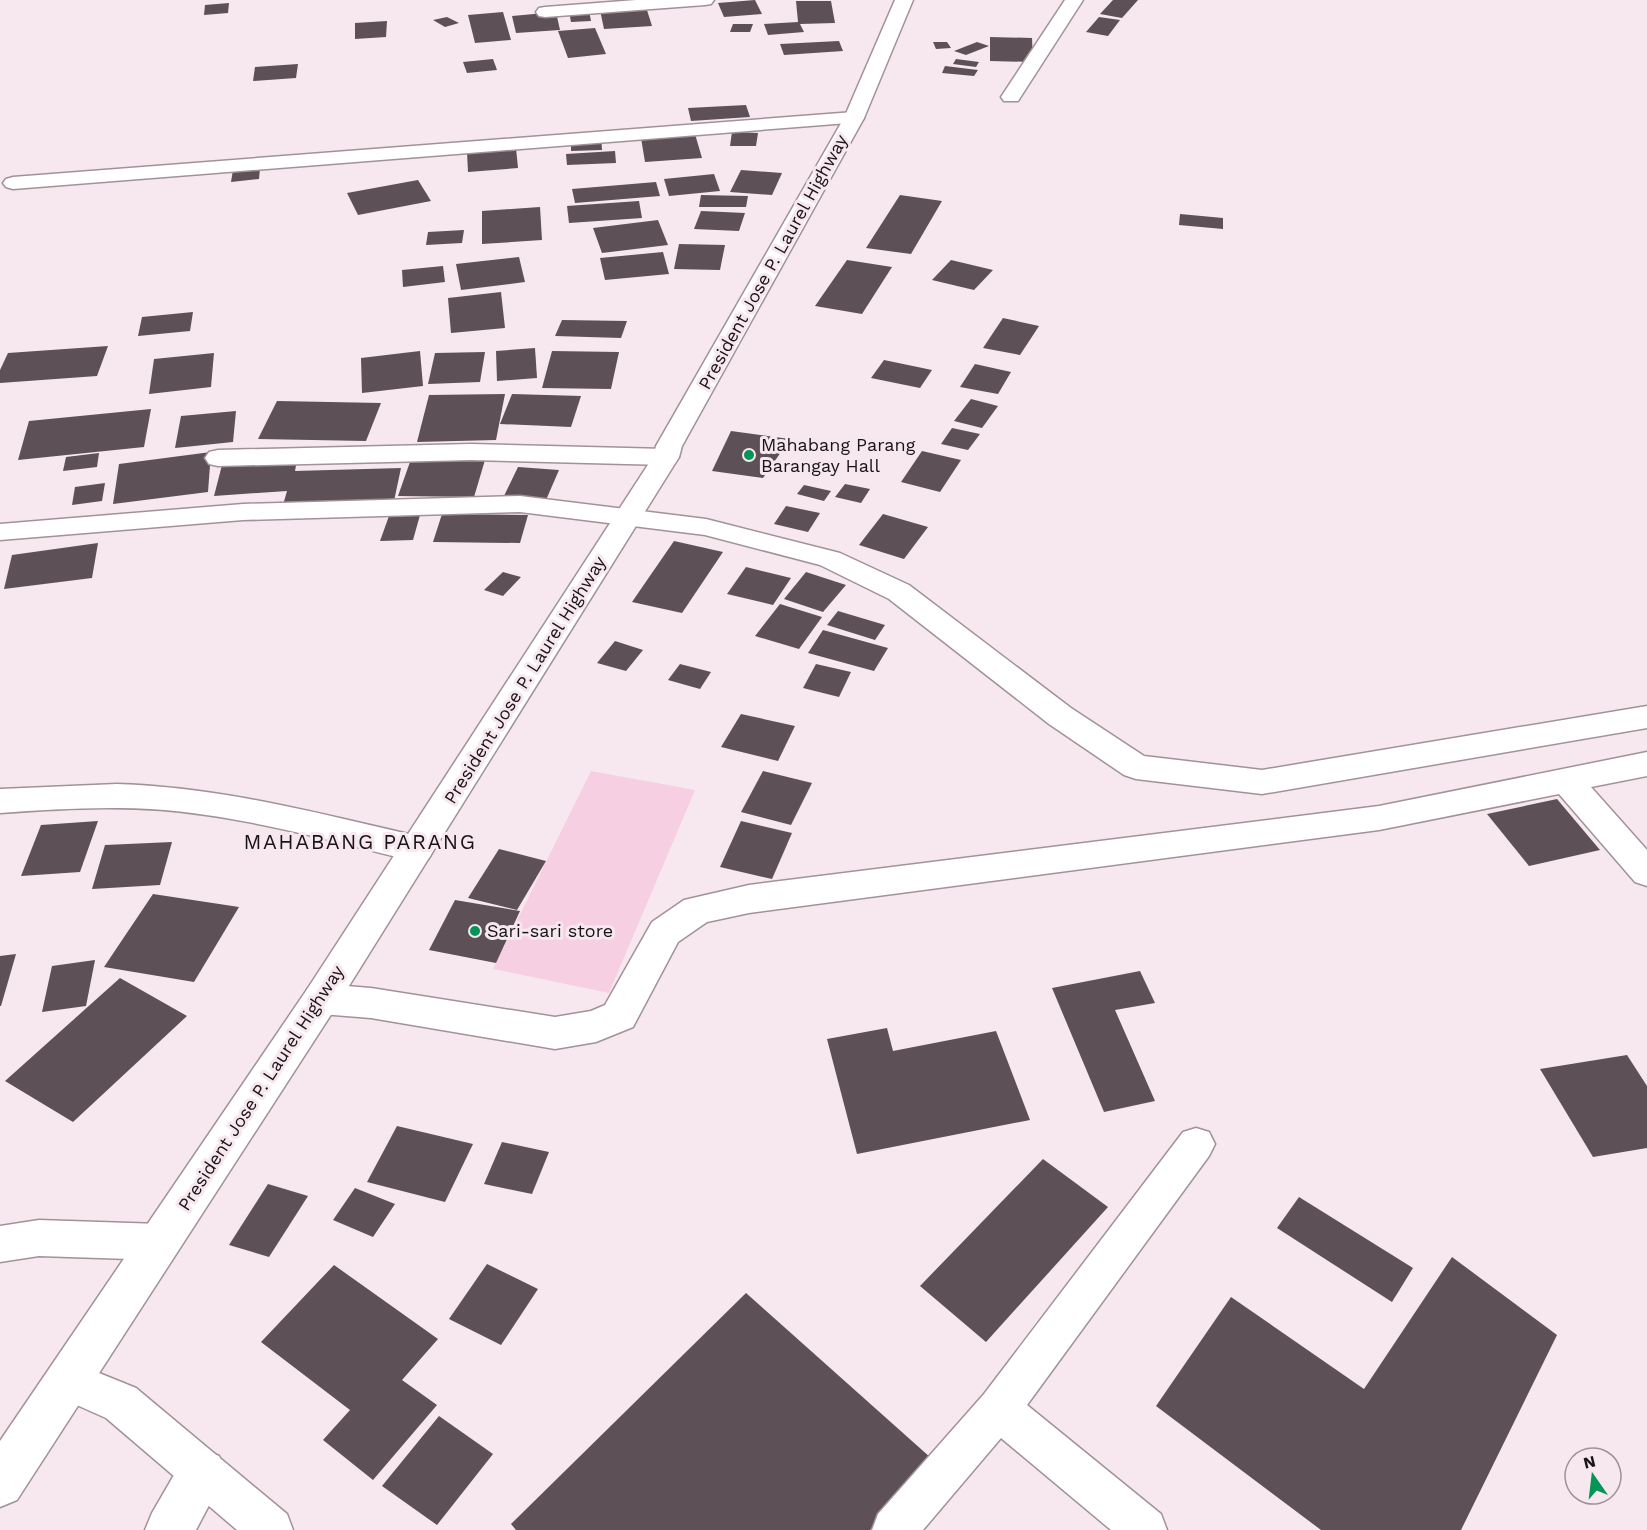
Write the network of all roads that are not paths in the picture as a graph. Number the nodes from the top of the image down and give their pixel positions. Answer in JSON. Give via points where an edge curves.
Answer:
{"nodes":[{"id":1,"x":705,"y":0,"type":"edge"},
{"id":2,"x":904,"y":0,"type":"edge"},
{"id":3,"x":1074,"y":0,"type":"edge"},
{"id":4,"x":545,"y":12,"type":"dead end"},
{"id":5,"x":1011,"y":97,"type":"dead end"},
{"id":6,"x":854,"y":118,"type":"junction"},
{"id":7,"x":13,"y":183,"type":"dead end"},
{"id":8,"x":666,"y":457,"type":"junction"},
{"id":9,"x":218,"y":458,"type":"dead end"},
{"id":10,"x":627,"y":517,"type":"junction"},
{"id":11,"x":0,"y":531,"type":"edge"},
{"id":12,"x":1647,"y":717,"type":"edge"},
{"id":13,"x":1647,"y":764,"type":"edge"},
{"id":14,"x":1565,"y":779,"type":"junction"},
{"id":15,"x":0,"y":801,"type":"edge"},
{"id":16,"x":417,"y":849,"type":"junction"},
{"id":17,"x":1647,"y":873,"type":"edge"},
{"id":18,"x":321,"y":999,"type":"junction"},
{"id":19,"x":1196,"y":1144,"type":"dead end"},
{"id":20,"x":160,"y":1242,"type":"junction"},
{"id":21,"x":0,"y":1244,"type":"edge"},
{"id":22,"x":67,"y":1380,"type":"junction"},
{"id":23,"x":999,"y":1409,"type":"junction"},
{"id":24,"x":202,"y":1473,"type":"junction"},
{"id":25,"x":0,"y":1483,"type":"edge"},
{"id":26,"x":169,"y":1530,"type":"edge"},
{"id":27,"x":271,"y":1530,"type":"edge"},
{"id":28,"x":894,"y":1530,"type":"edge"},
{"id":29,"x":1145,"y":1530,"type":"edge"}],
"edges":[{"from":1,"to":4,"type":"main road"},
{"from":2,"to":6,"type":"main road","name":"President Jose P. Laurel Highway"},
{"from":3,"to":5,"type":"main road"},
{"from":6,"to":7,"type":"main road"},
{"from":6,"to":8,"type":"main road","name":"President Jose P. Laurel Highway"},
{"from":8,"to":9,"type":"main road","via":[[471,452]]},
{"from":8,"to":10,"type":"main road","name":"President Jose P. Laurel Highway"},
{"from":10,"to":11,"type":"main road","via":[[520,504],[443,505],[243,512]]},
{"from":10,"to":12,"type":"main road","via":[[706,527],[830,559],[899,592],[1060,716],[1136,767],[1262,782]]},
{"from":10,"to":16,"type":"main road","name":"President Jose P. Laurel Highway"},
{"from":13,"to":14,"type":"main road"},
{"from":14,"to":17,"type":"main road"},
{"from":14,"to":18,"type":"main road","via":[[1379,818],[749,899],[697,910],[665,932],[619,1016],[596,1026],[555,1033],[371,1003]]},
{"from":15,"to":16,"type":"main road","via":[[67,796],[148,798],[232,807]]},
{"from":16,"to":18,"type":"main road","name":"President Jose P. Laurel Highway"},
{"from":18,"to":20,"type":"main road","name":"President Jose P. Laurel Highway"},
{"from":19,"to":23,"type":"lane"},
{"from":20,"to":21,"type":"lane","via":[[39,1238]]},
{"from":20,"to":22,"type":"main road","name":"President Jose P. Laurel Highway"},
{"from":22,"to":24,"type":"lane","via":[[121,1403]]},
{"from":22,"to":25,"type":"main road","name":"President Jose P. Laurel Highway"},
{"from":23,"to":28,"type":"lane"},
{"from":23,"to":29,"type":"lane"},
{"from":24,"to":26,"type":"main road"},
{"from":24,"to":27,"type":"lane"}]}
